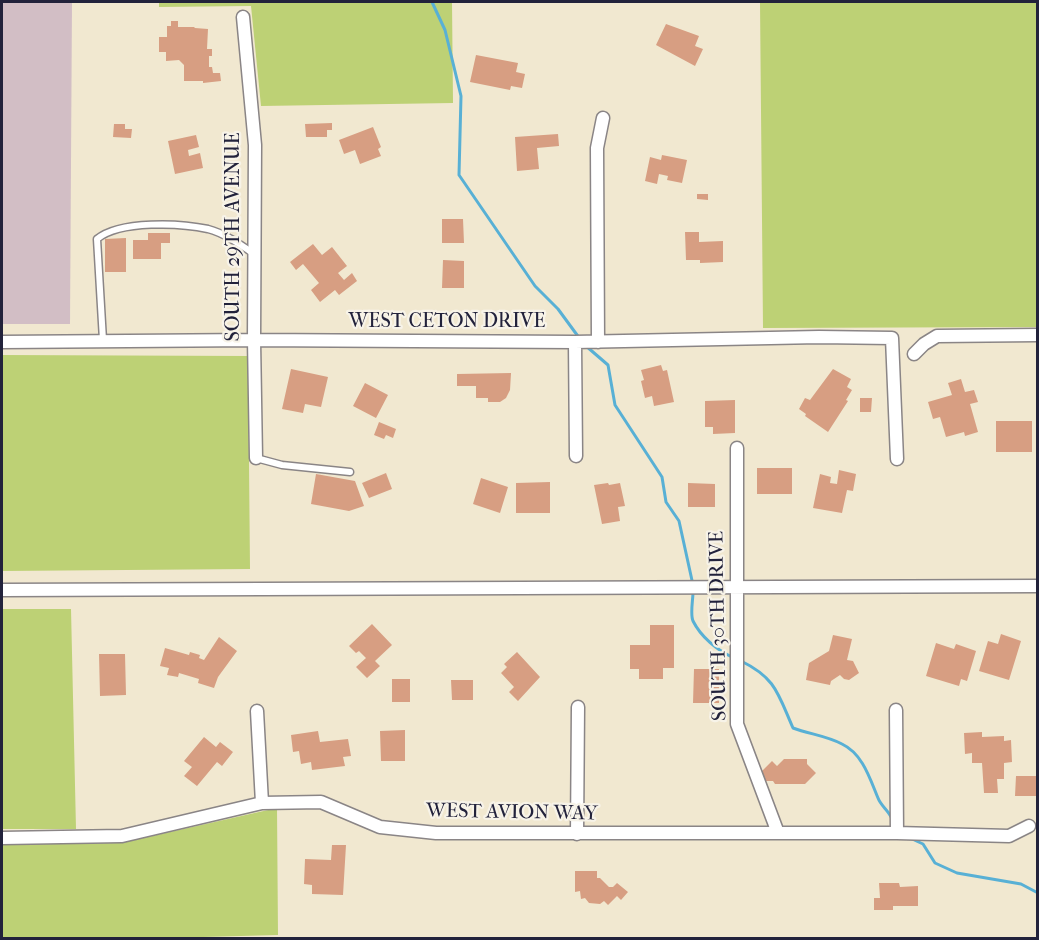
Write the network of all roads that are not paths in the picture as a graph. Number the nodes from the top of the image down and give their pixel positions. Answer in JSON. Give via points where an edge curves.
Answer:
{"nodes":[{"id":1,"x":243,"y":16,"type":"dead end"},
{"id":2,"x":603,"y":118,"type":"dead end"},
{"id":3,"x":255,"y":254,"type":"junction"},
{"id":4,"x":1038,"y":335,"type":"edge"},
{"id":5,"x":103,"y":340,"type":"junction"},
{"id":6,"x":254,"y":340,"type":"junction"},
{"id":7,"x":2,"y":342,"type":"edge"},
{"id":8,"x":575,"y":342,"type":"junction"},
{"id":9,"x":598,"y":342,"type":"junction"},
{"id":10,"x":914,"y":354,"type":"dead end"},
{"id":11,"x":737,"y":448,"type":"dead end"},
{"id":12,"x":576,"y":456,"type":"dead end"},
{"id":13,"x":256,"y":458,"type":"joint"},
{"id":14,"x":897,"y":459,"type":"dead end"},
{"id":15,"x":350,"y":472,"type":"dead end"},
{"id":16,"x":1038,"y":585,"type":"edge"},
{"id":17,"x":737,"y":587,"type":"junction"},
{"id":18,"x":2,"y":590,"type":"edge"},
{"id":19,"x":578,"y":707,"type":"dead end"},
{"id":20,"x":896,"y":710,"type":"dead end"},
{"id":21,"x":257,"y":711,"type":"dead end"},
{"id":22,"x":262,"y":803,"type":"junction"},
{"id":23,"x":1029,"y":826,"type":"dead end"},
{"id":24,"x":778,"y":833,"type":"junction"},
{"id":25,"x":897,"y":833,"type":"junction"},
{"id":26,"x":577,"y":834,"type":"junction"},
{"id":27,"x":2,"y":838,"type":"edge"}],
"edges":[{"from":1,"to":3,"type":"street","name":"SOUTH 29TH AVENUE","via":[[255,145]]},
{"from":2,"to":9,"type":"street","via":[[597,148]]},
{"from":3,"to":5,"type":"lane","via":[[210,229],[141,226],[102,235],[97,239]]},
{"from":3,"to":6,"type":"street","name":"SOUTH 29TH AVENUE"},
{"from":4,"to":10,"type":"street","via":[[937,336]]},
{"from":5,"to":6,"type":"street","name":"WEST CETON DRIVE"},
{"from":5,"to":7,"type":"street","name":"WEST CETON DRIVE"},
{"from":6,"to":8,"type":"street","name":"WEST CETON DRIVE"},
{"from":6,"to":13,"type":"street","name":"SOUTH 29TH AVENUE"},
{"from":8,"to":9,"type":"street","name":"WEST CETON DRIVE"},
{"from":8,"to":12,"type":"street"},
{"from":9,"to":14,"type":"street","name":"WEST CETON DRIVE","via":[[892,338]]},
{"from":11,"to":17,"type":"street","name":"SOUTH 30TH DRIVE"},
{"from":13,"to":15,"type":"lane","via":[[282,465]]},
{"from":16,"to":17,"type":"street"},
{"from":17,"to":18,"type":"street"},
{"from":17,"to":24,"type":"street","name":"SOUTH 30TH DRIVE","via":[[737,724]]},
{"from":19,"to":26,"type":"street"},
{"from":20,"to":25,"type":"street"},
{"from":21,"to":22,"type":"street"},
{"from":22,"to":26,"type":"street","name":"WEST AVION WAY","via":[[321,802],[380,827],[436,833]]},
{"from":22,"to":27,"type":"street","name":"WEST AVION WAY","via":[[122,836]]},
{"from":23,"to":25,"type":"street","name":"WEST AVION WAY","via":[[1009,836]]},
{"from":24,"to":25,"type":"street","name":"WEST AVION WAY"},
{"from":24,"to":26,"type":"street","name":"WEST AVION WAY"}]}
